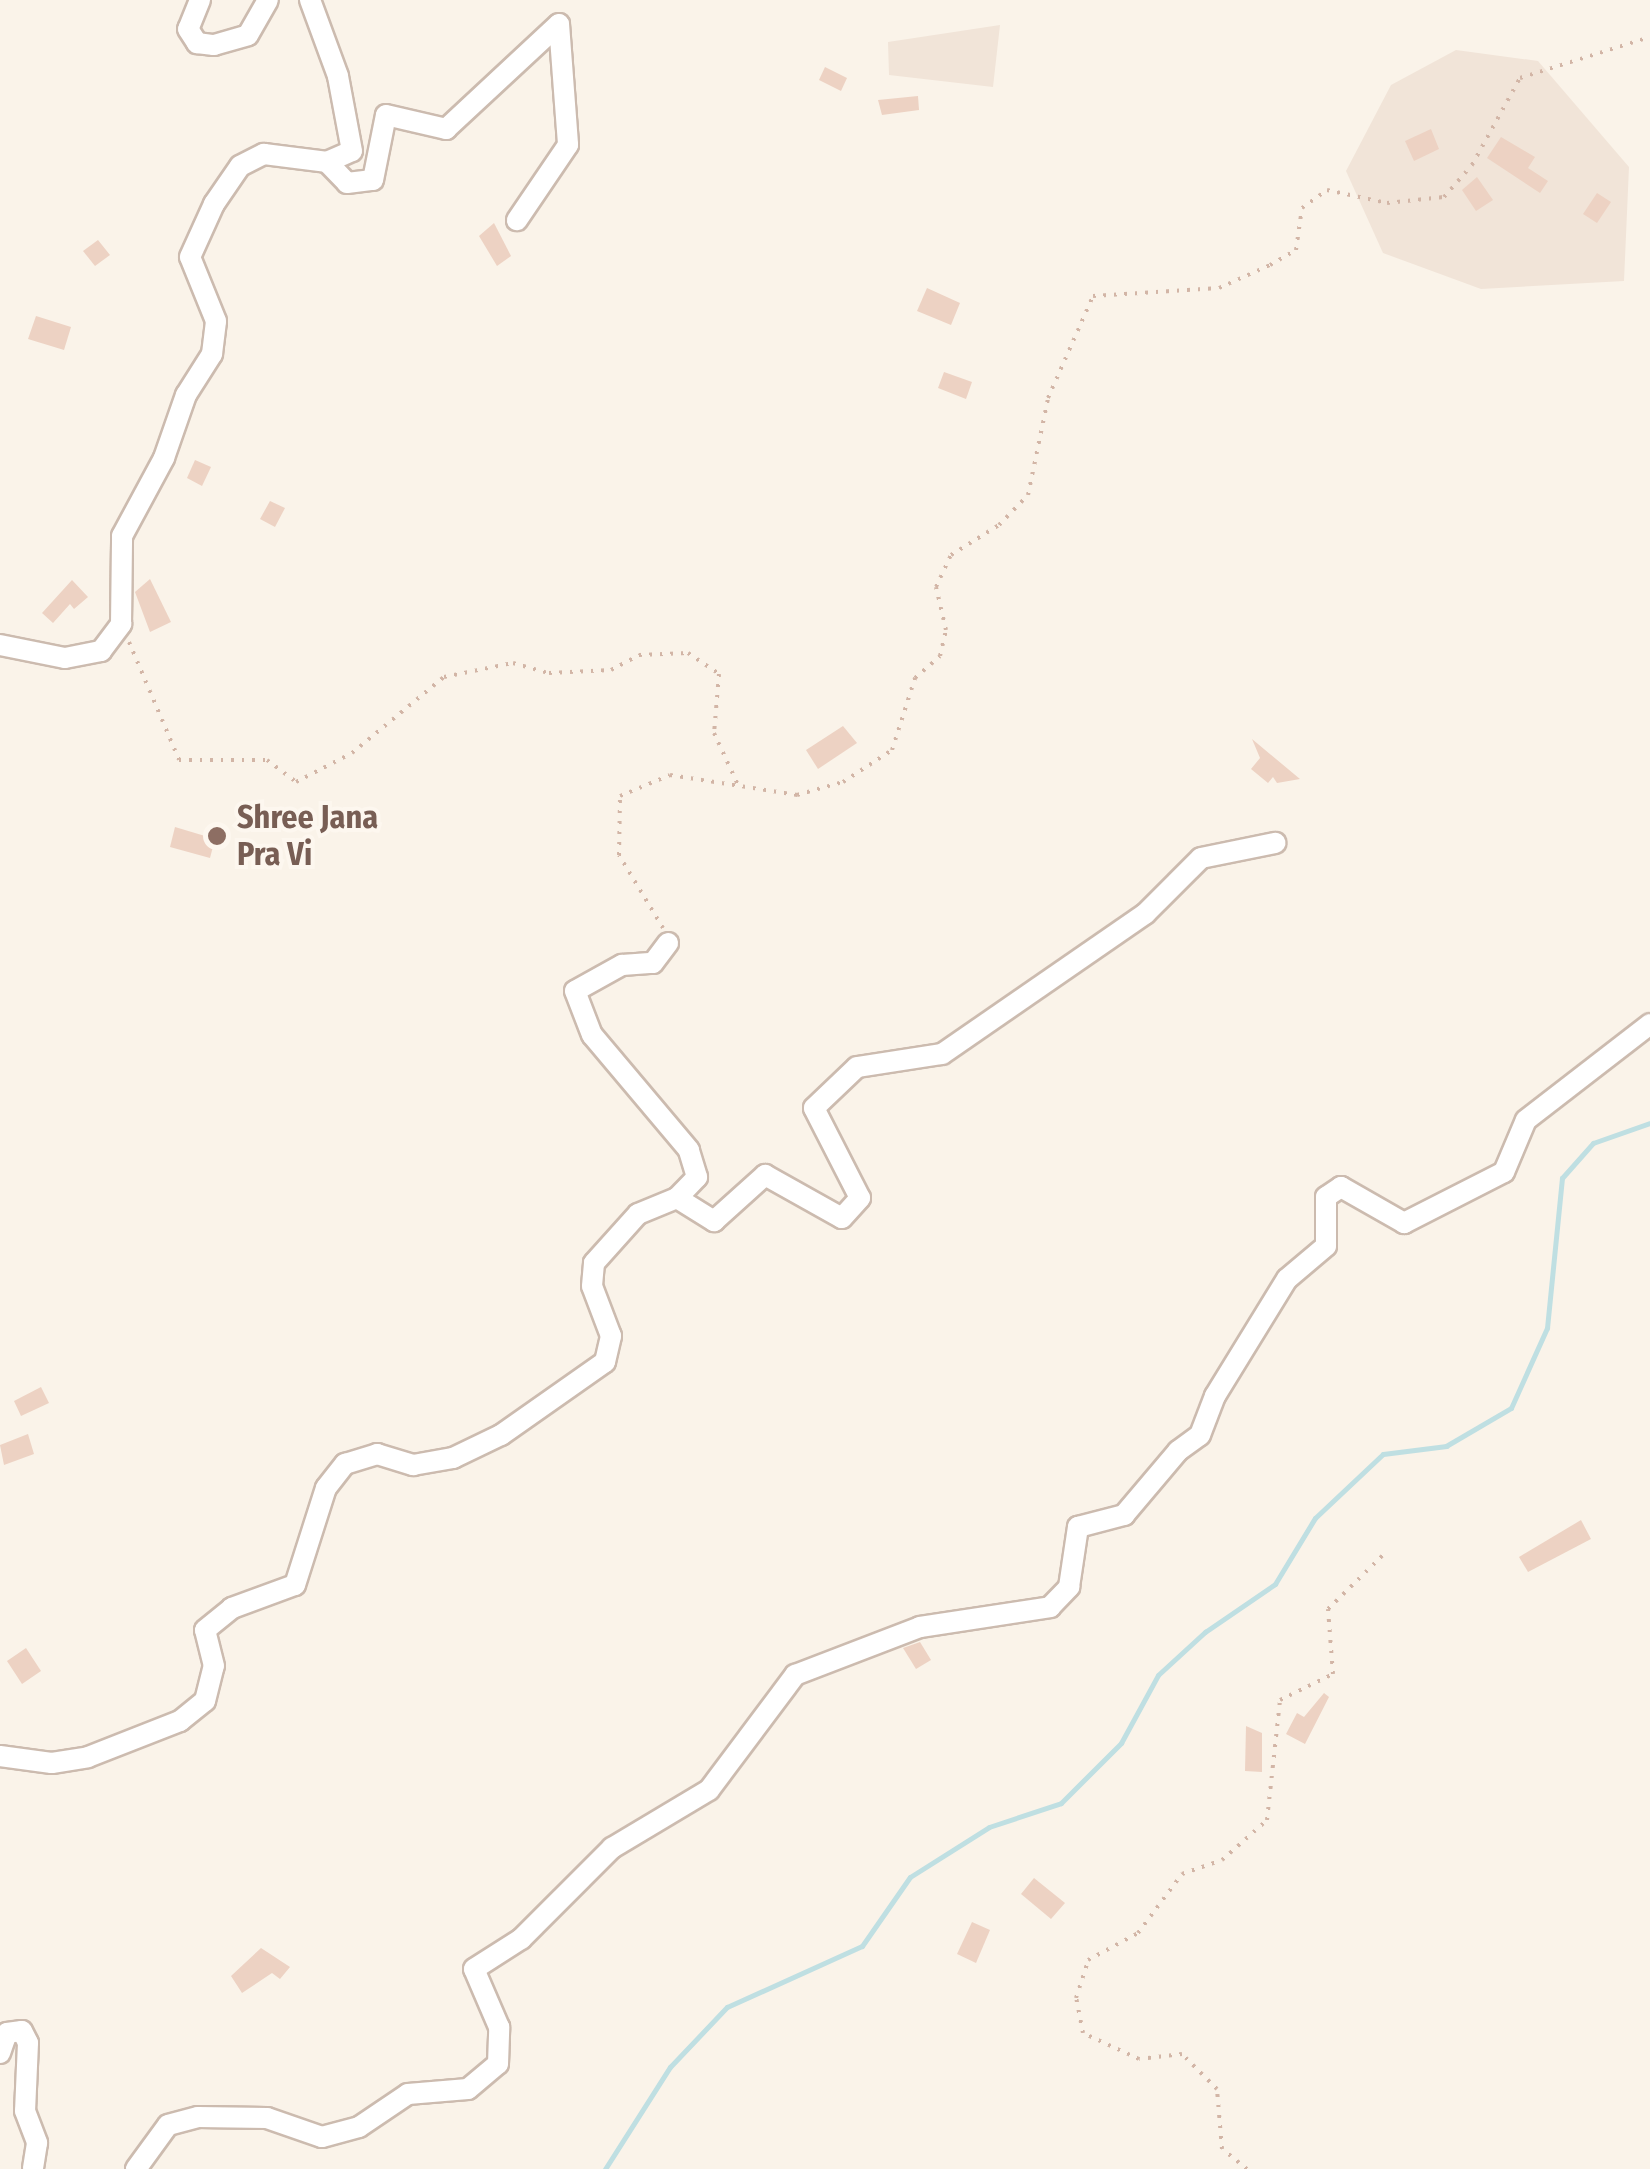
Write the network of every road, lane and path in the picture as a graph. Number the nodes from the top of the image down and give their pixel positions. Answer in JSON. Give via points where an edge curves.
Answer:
{"nodes":[{"id":1,"x":200,"y":0,"type":"edge"},
{"id":2,"x":268,"y":0,"type":"edge"},
{"id":3,"x":310,"y":0,"type":"edge"},
{"id":4,"x":1650,"y":37,"type":"edge"},
{"id":5,"x":327,"y":162,"type":"junction"},
{"id":6,"x":518,"y":220,"type":"dead end"},
{"id":7,"x":121,"y":624,"type":"junction"},
{"id":8,"x":0,"y":644,"type":"edge"},
{"id":9,"x":738,"y":784,"type":"junction"},
{"id":10,"x":1276,"y":843,"type":"dead end"},
{"id":11,"x":668,"y":943,"type":"joint"},
{"id":12,"x":1650,"y":1024,"type":"edge"},
{"id":13,"x":677,"y":1198,"type":"junction"},
{"id":14,"x":1387,"y":1551,"type":"dead end"},
{"id":15,"x":0,"y":1756,"type":"edge"},
{"id":16,"x":0,"y":2053,"type":"edge"},
{"id":17,"x":33,"y":2169,"type":"edge"},
{"id":18,"x":136,"y":2169,"type":"edge"},
{"id":19,"x":1248,"y":2169,"type":"edge"}],
"edges":[{"from":1,"to":2,"type":"street","via":[[188,29],[197,43],[214,45],[248,35]]},
{"from":3,"to":5,"type":"street","via":[[338,76],[352,151]]},
{"from":4,"to":9,"type":"path","via":[[1520,78],[1472,165],[1444,197],[1387,204],[1327,190],[1302,208],[1296,250],[1270,265],[1219,288],[1093,296],[1048,398],[1028,495],[999,525],[951,555],[936,587],[946,630],[940,656],[914,678],[892,750],[843,782],[797,796]]},
{"from":5,"to":6,"type":"street","via":[[347,183],[373,180],[386,116],[446,129],[559,24],[568,145]]},
{"from":5,"to":7,"type":"street","via":[[264,154],[240,166],[190,257],[216,321],[212,354],[186,395],[164,458],[122,536]]},
{"from":7,"to":8,"type":"street","via":[[101,651],[65,658]]},
{"from":7,"to":9,"type":"path","via":[[179,760],[267,760],[296,782],[352,754],[444,677],[513,663],[549,673],[612,670],[639,655],[688,653],[719,674],[714,733]]},
{"from":9,"to":11,"type":"path","via":[[670,775],[620,796],[619,855],[652,901]]},
{"from":10,"to":13,"type":"street","via":[[1201,858],[1145,914],[942,1054],[857,1067],[814,1108],[860,1198],[842,1218],[764,1174],[714,1221]]},
{"from":11,"to":13,"type":"street","via":[[653,963],[622,965],[575,991],[592,1035],[689,1150],[697,1177]]},
{"from":12,"to":18,"type":"street","via":[[1526,1120],[1504,1172],[1404,1224],[1340,1187],[1326,1197],[1326,1246],[1287,1279],[1215,1396],[1200,1436],[1178,1451],[1124,1515],[1078,1527],[1069,1586],[1050,1607],[920,1626],[795,1675],[709,1790],[612,1848],[520,1939],[474,1968],[500,2027],[498,2064],[468,2089],[408,2094],[359,2127],[322,2137],[267,2118],[198,2117],[168,2125]]},
{"from":13,"to":15,"type":"street","via":[[638,1214],[594,1263],[592,1286],[611,1336],[605,1362],[590,1375],[453,1458],[413,1465],[377,1454],[344,1464],[326,1488],[295,1584],[232,1608],[206,1630],[214,1666],[205,1701],[180,1721],[88,1757],[52,1763]]},
{"from":14,"to":19,"type":"path","via":[[1328,1609],[1333,1674],[1280,1700],[1267,1820],[1222,1860],[1182,1874],[1138,1933],[1088,1960],[1076,1998],[1083,2033],[1139,2059],[1182,2054],[1217,2089],[1222,2149]]},
{"from":16,"to":17,"type":"street","via":[[7,2033],[22,2031],[28,2043],[25,2111],[37,2143]]}]}
